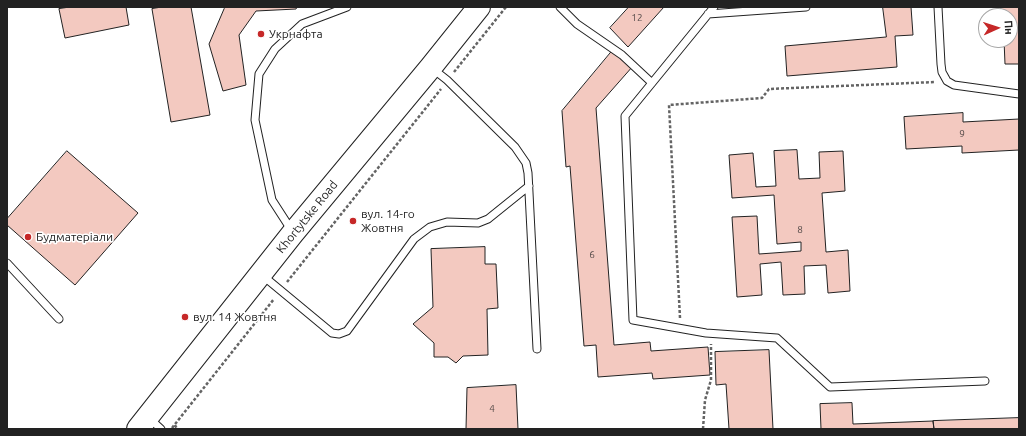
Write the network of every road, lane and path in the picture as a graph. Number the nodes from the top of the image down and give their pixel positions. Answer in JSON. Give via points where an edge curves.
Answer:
{"nodes":[{"id":1,"x":347,"y":7,"type":"edge"},
{"id":2,"x":479,"y":7,"type":"edge"},
{"id":3,"x":506,"y":7,"type":"edge"},
{"id":4,"x":560,"y":7,"type":"edge"},
{"id":5,"x":714,"y":7,"type":"edge"},
{"id":6,"x":806,"y":7,"type":"edge"},
{"id":7,"x":938,"y":7,"type":"edge"},
{"id":8,"x":708,"y":14,"type":"junction"},
{"id":9,"x":439,"y":74,"type":"junction"},
{"id":10,"x":947,"y":81,"type":"junction"},
{"id":11,"x":652,"y":83,"type":"junction"},
{"id":12,"x":1019,"y":94,"type":"edge"},
{"id":13,"x":529,"y":186,"type":"junction"},
{"id":14,"x":293,"y":233,"type":"junction"},
{"id":15,"x":7,"y":262,"type":"edge"},
{"id":16,"x":261,"y":274,"type":"junction"},
{"id":17,"x":281,"y":291,"type":"junction"},
{"id":18,"x":59,"y":319,"type":"dead end"},
{"id":19,"x":680,"y":328,"type":"junction"},
{"id":20,"x":706,"y":333,"type":"junction"},
{"id":21,"x":537,"y":349,"type":"dead end"},
{"id":22,"x":985,"y":381,"type":"dead end"},
{"id":23,"x":149,"y":425,"type":"edge"},
{"id":24,"x":175,"y":425,"type":"junction"},
{"id":25,"x":171,"y":429,"type":"edge"},
{"id":26,"x":176,"y":429,"type":"edge"},
{"id":27,"x":703,"y":429,"type":"edge"}],
"edges":[{"from":1,"to":14,"type":"lane","via":[[302,24],[275,49],[260,74],[255,120],[272,200]]},
{"from":2,"to":9,"type":"main road","name":"Khortytske Road"},
{"from":3,"to":9,"type":"path"},
{"from":4,"to":11,"type":"lane","via":[[577,24],[622,55]]},
{"from":5,"to":8,"type":"lane"},
{"from":6,"to":8,"type":"lane"},
{"from":7,"to":10,"type":"lane","via":[[941,64]]},
{"from":8,"to":11,"type":"lane"},
{"from":9,"to":13,"type":"lane","via":[[515,146],[526,163]]},
{"from":9,"to":14,"type":"main road","name":"Khortytske Road"},
{"from":9,"to":17,"type":"path"},
{"from":10,"to":12,"type":"lane","via":[[954,85]]},
{"from":10,"to":19,"type":"path","via":[[769,89],[762,98],[669,104]]},
{"from":11,"to":19,"type":"lane","via":[[625,116],[632,320]]},
{"from":13,"to":17,"type":"lane","via":[[488,219],[478,223],[447,222],[430,227],[414,239],[347,331],[332,333]]},
{"from":13,"to":21,"type":"lane"},
{"from":14,"to":16,"type":"main road","name":"Khortytske Road"},
{"from":15,"to":18,"type":"lane"},
{"from":16,"to":17,"type":"lane"},
{"from":16,"to":23,"type":"main road","name":"Khortytske Road"},
{"from":17,"to":24,"type":"path"},
{"from":19,"to":20,"type":"lane"},
{"from":20,"to":22,"type":"lane","via":[[777,338],[830,388]]},
{"from":20,"to":27,"type":"path","via":[[711,346],[711,380],[705,400]]},
{"from":24,"to":25,"type":"path"},
{"from":24,"to":26,"type":"path"}]}
